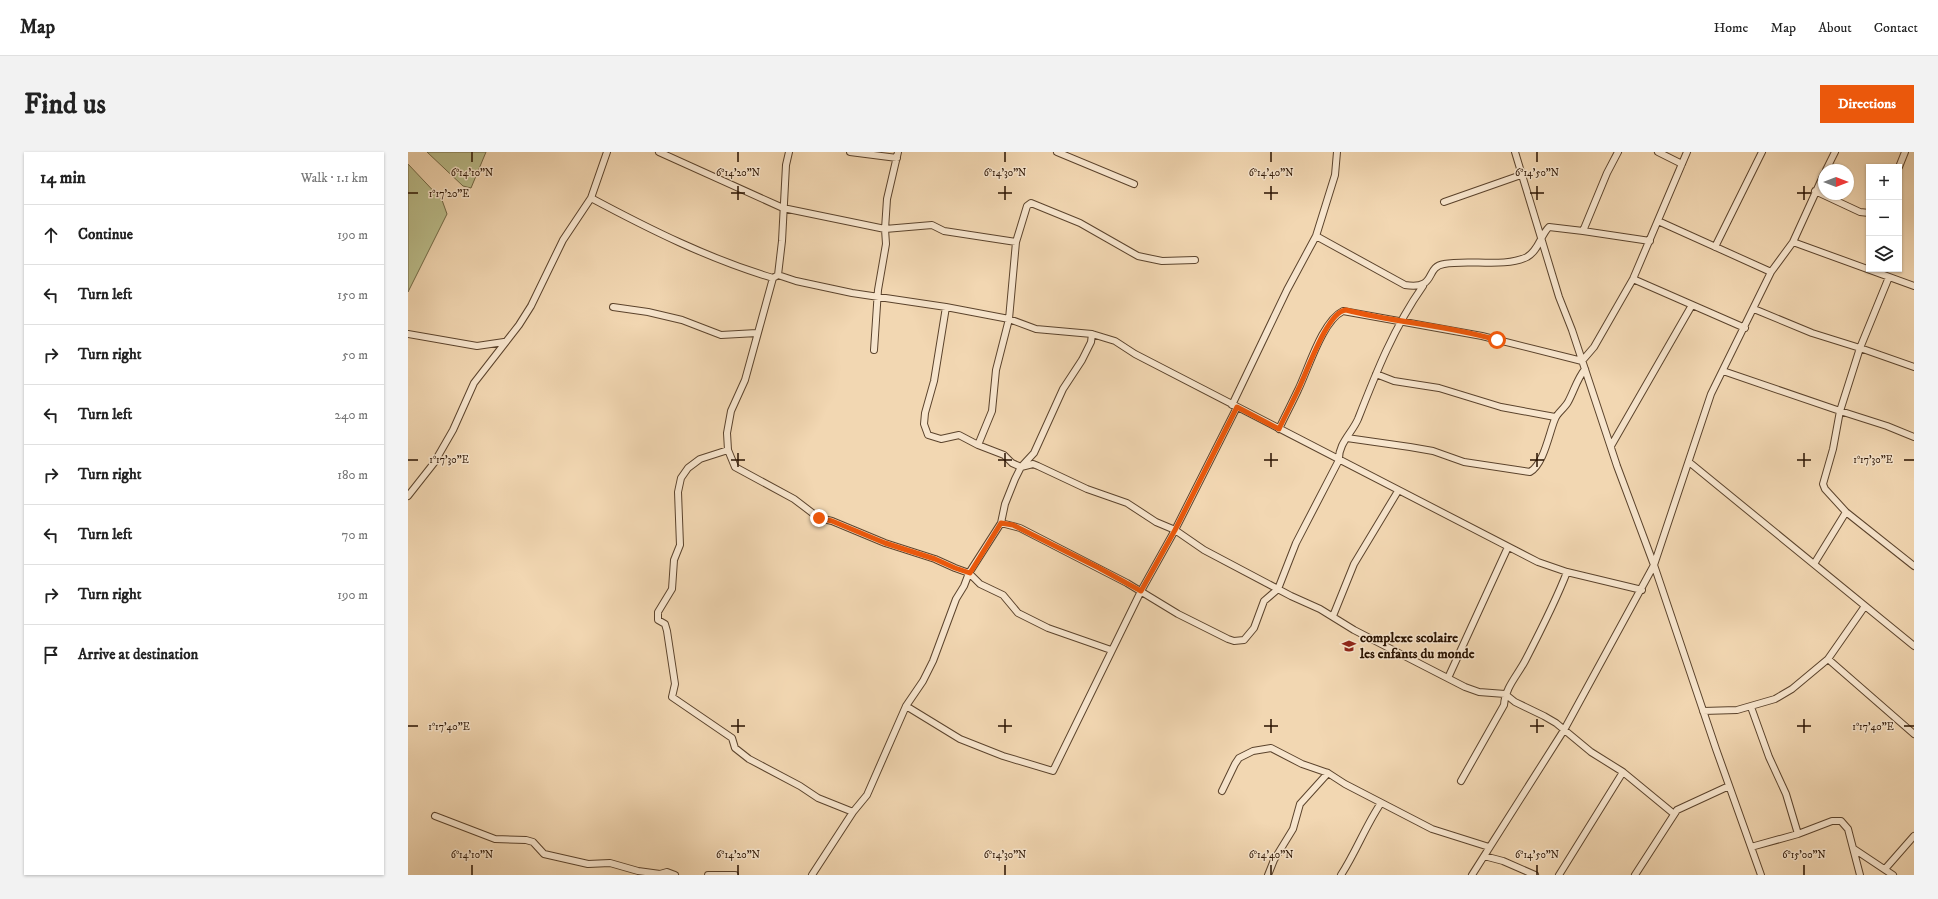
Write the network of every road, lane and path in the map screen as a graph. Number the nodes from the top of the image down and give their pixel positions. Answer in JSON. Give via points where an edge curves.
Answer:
{"nodes":[{"id":1,"x":607,"y":152,"type":"edge"},
{"id":2,"x":659,"y":152,"type":"edge"},
{"id":3,"x":789,"y":152,"type":"edge"},
{"id":4,"x":850,"y":152,"type":"edge"},
{"id":5,"x":1057,"y":152,"type":"edge"},
{"id":6,"x":1337,"y":152,"type":"edge"},
{"id":7,"x":1515,"y":152,"type":"edge"},
{"id":8,"x":1618,"y":152,"type":"edge"},
{"id":9,"x":1658,"y":152,"type":"edge"},
{"id":10,"x":1688,"y":152,"type":"edge"},
{"id":11,"x":1762,"y":152,"type":"edge"},
{"id":12,"x":1835,"y":152,"type":"edge"},
{"id":13,"x":1904,"y":152,"type":"edge"},
{"id":14,"x":898,"y":155,"type":"edge"},
{"id":15,"x":1682,"y":164,"type":"junction"},
{"id":16,"x":1829,"y":164,"type":"edge"},
{"id":17,"x":1899,"y":164,"type":"edge"},
{"id":18,"x":1521,"y":175,"type":"junction"},
{"id":19,"x":1134,"y":184,"type":"dead end"},
{"id":20,"x":1818,"y":185,"type":"edge"},
{"id":21,"x":1815,"y":191,"type":"junction"},
{"id":22,"x":591,"y":198,"type":"junction"},
{"id":23,"x":1444,"y":202,"type":"dead end"},
{"id":24,"x":783,"y":208,"type":"junction"},
{"id":25,"x":1866,"y":213,"type":"edge"},
{"id":26,"x":1658,"y":221,"type":"junction"},
{"id":27,"x":885,"y":229,"type":"junction"},
{"id":28,"x":1583,"y":230,"type":"junction"},
{"id":29,"x":1316,"y":236,"type":"junction"},
{"id":30,"x":1541,"y":236,"type":"junction"},
{"id":31,"x":1650,"y":241,"type":"junction"},
{"id":32,"x":1016,"y":242,"type":"junction"},
{"id":33,"x":1793,"y":242,"type":"junction"},
{"id":34,"x":1715,"y":247,"type":"junction"},
{"id":35,"x":1195,"y":260,"type":"dead end"},
{"id":36,"x":1770,"y":272,"type":"junction"},
{"id":37,"x":775,"y":276,"type":"junction"},
{"id":38,"x":1889,"y":277,"type":"junction"},
{"id":39,"x":1633,"y":279,"type":"junction"},
{"id":40,"x":1914,"y":285,"type":"edge"},
{"id":41,"x":1422,"y":286,"type":"junction"},
{"id":42,"x":878,"y":296,"type":"junction"},
{"id":43,"x":1692,"y":304,"type":"junction"},
{"id":44,"x":613,"y":307,"type":"dead end"},
{"id":45,"x":946,"y":307,"type":"junction"},
{"id":46,"x":1754,"y":309,"type":"junction"},
{"id":47,"x":1009,"y":319,"type":"junction"},
{"id":48,"x":1399,"y":322,"type":"junction"},
{"id":49,"x":1745,"y":328,"type":"junction"},
{"id":50,"x":757,"y":333,"type":"junction"},
{"id":51,"x":408,"y":334,"type":"edge"},
{"id":52,"x":1092,"y":334,"type":"junction"},
{"id":53,"x":504,"y":342,"type":"junction"},
{"id":54,"x":1860,"y":348,"type":"junction"},
{"id":55,"x":874,"y":350,"type":"dead end"},
{"id":56,"x":1582,"y":361,"type":"junction"},
{"id":57,"x":1914,"y":366,"type":"edge"},
{"id":58,"x":1585,"y":369,"type":"junction"},
{"id":59,"x":1723,"y":371,"type":"junction"},
{"id":60,"x":1376,"y":374,"type":"junction"},
{"id":61,"x":1235,"y":406,"type":"junction"},
{"id":62,"x":1840,"y":411,"type":"junction"},
{"id":63,"x":1555,"y":417,"type":"junction"},
{"id":64,"x":1279,"y":429,"type":"junction"},
{"id":65,"x":1914,"y":437,"type":"edge"},
{"id":66,"x":1347,"y":438,"type":"junction"},
{"id":67,"x":978,"y":445,"type":"junction"},
{"id":68,"x":1611,"y":446,"type":"junction"},
{"id":69,"x":728,"y":450,"type":"junction"},
{"id":70,"x":1339,"y":460,"type":"junction"},
{"id":71,"x":1689,"y":462,"type":"junction"},
{"id":72,"x":1021,"y":467,"type":"junction"},
{"id":73,"x":1398,"y":491,"type":"junction"},
{"id":74,"x":408,"y":496,"type":"edge"},
{"id":75,"x":1846,"y":512,"type":"junction"},
{"id":76,"x":1001,"y":523,"type":"junction"},
{"id":77,"x":1175,"y":530,"type":"junction"},
{"id":78,"x":1508,"y":547,"type":"junction"},
{"id":79,"x":1814,"y":564,"type":"junction"},
{"id":80,"x":1654,"y":565,"type":"junction"},
{"id":81,"x":1914,"y":566,"type":"edge"},
{"id":82,"x":1567,"y":572,"type":"junction"},
{"id":83,"x":970,"y":573,"type":"junction"},
{"id":84,"x":1278,"y":589,"type":"junction"},
{"id":85,"x":1642,"y":590,"type":"junction"},
{"id":86,"x":1141,"y":591,"type":"junction"},
{"id":87,"x":1865,"y":606,"type":"junction"},
{"id":88,"x":1333,"y":616,"type":"junction"},
{"id":89,"x":1914,"y":646,"type":"edge"},
{"id":90,"x":1111,"y":650,"type":"junction"},
{"id":91,"x":1828,"y":659,"type":"junction"},
{"id":92,"x":1448,"y":678,"type":"junction"},
{"id":93,"x":1505,"y":694,"type":"junction"},
{"id":94,"x":906,"y":706,"type":"junction"},
{"id":95,"x":1751,"y":707,"type":"junction"},
{"id":96,"x":1703,"y":711,"type":"junction"},
{"id":97,"x":1564,"y":730,"type":"junction"},
{"id":98,"x":1914,"y":734,"type":"edge"},
{"id":99,"x":1623,"y":772,"type":"junction"},
{"id":100,"x":1328,"y":773,"type":"junction"},
{"id":101,"x":1461,"y":781,"type":"dead end"},
{"id":102,"x":1729,"y":786,"type":"junction"},
{"id":103,"x":1222,"y":791,"type":"dead end"},
{"id":104,"x":1381,"y":803,"type":"junction"},
{"id":105,"x":853,"y":812,"type":"junction"},
{"id":106,"x":1674,"y":814,"type":"junction"},
{"id":107,"x":434,"y":816,"type":"dead end"},
{"id":108,"x":1798,"y":834,"type":"junction"},
{"id":109,"x":1914,"y":836,"type":"edge"},
{"id":110,"x":1489,"y":847,"type":"junction"},
{"id":111,"x":1751,"y":847,"type":"junction"},
{"id":112,"x":1854,"y":849,"type":"junction"},
{"id":113,"x":1484,"y":856,"type":"junction"},
{"id":114,"x":1885,"y":869,"type":"junction"},
{"id":115,"x":675,"y":875,"type":"edge"},
{"id":116,"x":708,"y":875,"type":"edge"},
{"id":117,"x":735,"y":875,"type":"edge"},
{"id":118,"x":812,"y":875,"type":"edge"},
{"id":119,"x":1268,"y":875,"type":"edge"},
{"id":120,"x":1342,"y":875,"type":"edge"},
{"id":121,"x":1472,"y":875,"type":"edge"},
{"id":122,"x":1535,"y":875,"type":"edge"},
{"id":123,"x":1559,"y":875,"type":"edge"},
{"id":124,"x":1635,"y":875,"type":"edge"},
{"id":125,"x":1761,"y":875,"type":"edge"},
{"id":126,"x":1860,"y":875,"type":"edge"},
{"id":127,"x":1892,"y":875,"type":"edge"}],
"edges":[{"from":1,"to":22,"type":"street"},
{"from":2,"to":24,"type":"street"},
{"from":3,"to":24,"type":"street"},
{"from":4,"to":14,"type":"street"},
{"from":5,"to":19,"type":"street"},
{"from":6,"to":29,"type":"street","via":[[1335,175]]},
{"from":7,"to":18,"type":"street"},
{"from":8,"to":28,"type":"street"},
{"from":9,"to":15,"type":"street"},
{"from":10,"to":15,"type":"street"},
{"from":11,"to":34,"type":"street"},
{"from":12,"to":16,"type":"street"},
{"from":13,"to":17,"type":"street"},
{"from":14,"to":27,"type":"street","via":[[887,199]]},
{"from":15,"to":26,"type":"street"},
{"from":18,"to":23,"type":"street"},
{"from":18,"to":30,"type":"street"},
{"from":20,"to":21,"type":"street"},
{"from":21,"to":25,"type":"street"},
{"from":21,"to":33,"type":"street"},
{"from":22,"to":37,"type":"street","via":[[642,225],[740,268]]},
{"from":22,"to":53,"type":"street","via":[[563,240],[531,306]]},
{"from":24,"to":27,"type":"street"},
{"from":24,"to":37,"type":"street","via":[[782,241]]},
{"from":26,"to":31,"type":"street"},
{"from":26,"to":34,"type":"street"},
{"from":27,"to":32,"type":"street","via":[[932,225],[944,230]]},
{"from":27,"to":42,"type":"street","via":[[886,244]]},
{"from":28,"to":30,"type":"street","via":[[1553,227],[1548,228]]},
{"from":28,"to":31,"type":"street"},
{"from":29,"to":41,"type":"street","via":[[1405,285]]},
{"from":29,"to":61,"type":"street","via":[[1287,290]]},
{"from":30,"to":41,"type":"street","via":[[1534,251],[1519,260],[1444,264],[1432,272]]},
{"from":30,"to":56,"type":"street"},
{"from":31,"to":39,"type":"street"},
{"from":32,"to":35,"type":"street","via":[[1027,206],[1031,204],[1080,223],[1138,256],[1162,261]]},
{"from":32,"to":47,"type":"street"},
{"from":33,"to":36,"type":"street"},
{"from":33,"to":38,"type":"street"},
{"from":34,"to":36,"type":"street"},
{"from":36,"to":46,"type":"street"},
{"from":37,"to":42,"type":"street"},
{"from":37,"to":50,"type":"street"},
{"from":38,"to":40,"type":"street"},
{"from":38,"to":54,"type":"street"},
{"from":39,"to":43,"type":"street"},
{"from":39,"to":56,"type":"street","via":[[1594,348]]},
{"from":41,"to":48,"type":"street"},
{"from":42,"to":45,"type":"street"},
{"from":42,"to":55,"type":"street"},
{"from":43,"to":49,"type":"street"},
{"from":43,"to":68,"type":"street"},
{"from":44,"to":50,"type":"street","via":[[682,320],[721,335]]},
{"from":45,"to":47,"type":"street"},
{"from":45,"to":67,"type":"street","via":[[924,429],[933,438],[958,435]]},
{"from":46,"to":49,"type":"street"},
{"from":46,"to":54,"type":"street","via":[[1812,333]]},
{"from":47,"to":52,"type":"street","via":[[1036,329]]},
{"from":47,"to":67,"type":"street","via":[[996,370],[992,411]]},
{"from":48,"to":56,"type":"street","via":[[1426,324]]},
{"from":48,"to":60,"type":"street"},
{"from":48,"to":64,"type":"street","via":[[1346,310],[1340,312],[1320,340]]},
{"from":49,"to":59,"type":"street"},
{"from":50,"to":69,"type":"street","via":[[745,380],[731,411],[727,433]]},
{"from":51,"to":53,"type":"street","via":[[477,346]]},
{"from":52,"to":61,"type":"street","via":[[1115,341]]},
{"from":52,"to":72,"type":"street","via":[[1091,342],[1063,389],[1034,453]]},
{"from":53,"to":74,"type":"street","via":[[474,383],[453,430],[434,463]]},
{"from":54,"to":57,"type":"street"},
{"from":54,"to":62,"type":"street"},
{"from":56,"to":58,"type":"street"},
{"from":58,"to":63,"type":"street","via":[[1567,403]]},
{"from":58,"to":68,"type":"street"},
{"from":59,"to":62,"type":"street"},
{"from":59,"to":71,"type":"street","via":[[1711,394]]},
{"from":60,"to":63,"type":"street","via":[[1394,381],[1439,388],[1501,407]]},
{"from":60,"to":66,"type":"street","via":[[1358,419]]},
{"from":61,"to":64,"type":"street"},
{"from":61,"to":77,"type":"street"},
{"from":62,"to":65,"type":"street"},
{"from":62,"to":75,"type":"street","via":[[1833,450],[1823,484]]},
{"from":63,"to":66,"type":"street","via":[[1547,445],[1532,470],[1525,472],[1464,462],[1410,447]]},
{"from":64,"to":70,"type":"street"},
{"from":66,"to":70,"type":"street","via":[[1342,445]]},
{"from":67,"to":72,"type":"street","via":[[1004,455]]},
{"from":68,"to":80,"type":"street"},
{"from":69,"to":83,"type":"street","via":[[736,467],[794,499],[819,518]]},
{"from":69,"to":105,"type":"street","via":[[700,459],[688,468],[678,485],[680,545],[674,560],[672,589],[658,612],[658,620],[665,624],[667,631],[675,684],[672,697],[732,738],[735,748],[749,759],[818,798]]},
{"from":70,"to":73,"type":"street"},
{"from":70,"to":84,"type":"street","via":[[1296,543]]},
{"from":71,"to":79,"type":"street"},
{"from":71,"to":80,"type":"street"},
{"from":72,"to":76,"type":"street","via":[[1005,504]]},
{"from":72,"to":77,"type":"street","via":[[1033,464],[1038,466],[1087,489],[1127,503],[1156,522]]},
{"from":73,"to":78,"type":"street"},
{"from":73,"to":88,"type":"street","via":[[1354,564]]},
{"from":75,"to":79,"type":"street"},
{"from":75,"to":81,"type":"street"},
{"from":76,"to":83,"type":"street"},
{"from":76,"to":86,"type":"street","via":[[1020,528]]},
{"from":77,"to":84,"type":"street","via":[[1204,550]]},
{"from":77,"to":86,"type":"street"},
{"from":78,"to":82,"type":"street","via":[[1538,562]]},
{"from":78,"to":92,"type":"street"},
{"from":79,"to":87,"type":"street"},
{"from":80,"to":85,"type":"street"},
{"from":80,"to":96,"type":"street"},
{"from":82,"to":85,"type":"street"},
{"from":82,"to":93,"type":"street","via":[[1554,605]]},
{"from":83,"to":90,"type":"street","via":[[980,584],[1003,595],[1018,613],[1048,628]]},
{"from":83,"to":94,"type":"street","via":[[956,599],[923,681]]},
{"from":84,"to":86,"type":"street","via":[[1264,601],[1251,633],[1239,641],[1228,639],[1178,614]]},
{"from":84,"to":88,"type":"street"},
{"from":85,"to":97,"type":"street"},
{"from":86,"to":90,"type":"street"},
{"from":87,"to":89,"type":"street"},
{"from":87,"to":91,"type":"street"},
{"from":88,"to":92,"type":"street","via":[[1367,637]]},
{"from":90,"to":94,"type":"street","via":[[1053,771],[960,740]]},
{"from":91,"to":95,"type":"street","via":[[1792,689],[1775,699]]},
{"from":91,"to":98,"type":"street"},
{"from":92,"to":93,"type":"street","via":[[1479,692]]},
{"from":93,"to":97,"type":"street"},
{"from":93,"to":101,"type":"street","via":[[1504,705]]},
{"from":94,"to":105,"type":"street","via":[[867,795]]},
{"from":95,"to":96,"type":"street"},
{"from":95,"to":108,"type":"street","via":[[1786,794]]},
{"from":96,"to":102,"type":"street"},
{"from":97,"to":99,"type":"street","via":[[1591,752]]},
{"from":97,"to":110,"type":"street"},
{"from":99,"to":106,"type":"street"},
{"from":99,"to":123,"type":"street"},
{"from":100,"to":103,"type":"street","via":[[1302,764],[1278,750],[1271,748],[1253,751],[1239,758],[1234,764]]},
{"from":100,"to":104,"type":"street"},
{"from":100,"to":119,"type":"street","via":[[1300,804],[1293,829]]},
{"from":102,"to":106,"type":"street"},
{"from":102,"to":111,"type":"street"},
{"from":104,"to":110,"type":"street","via":[[1432,829]]},
{"from":104,"to":120,"type":"street"},
{"from":105,"to":118,"type":"street"},
{"from":106,"to":124,"type":"street"},
{"from":107,"to":115,"type":"street","via":[[495,839],[533,842],[544,854],[588,864],[610,863],[638,871],[660,874],[667,872]]},
{"from":108,"to":111,"type":"street"},
{"from":108,"to":112,"type":"street","via":[[1832,821],[1841,821],[1848,829]]},
{"from":109,"to":114,"type":"street"},
{"from":110,"to":113,"type":"street"},
{"from":111,"to":125,"type":"street"},
{"from":112,"to":114,"type":"street"},
{"from":112,"to":126,"type":"street"},
{"from":113,"to":121,"type":"street"},
{"from":113,"to":122,"type":"street"},
{"from":114,"to":127,"type":"street"},
{"from":116,"to":117,"type":"street"}]}
